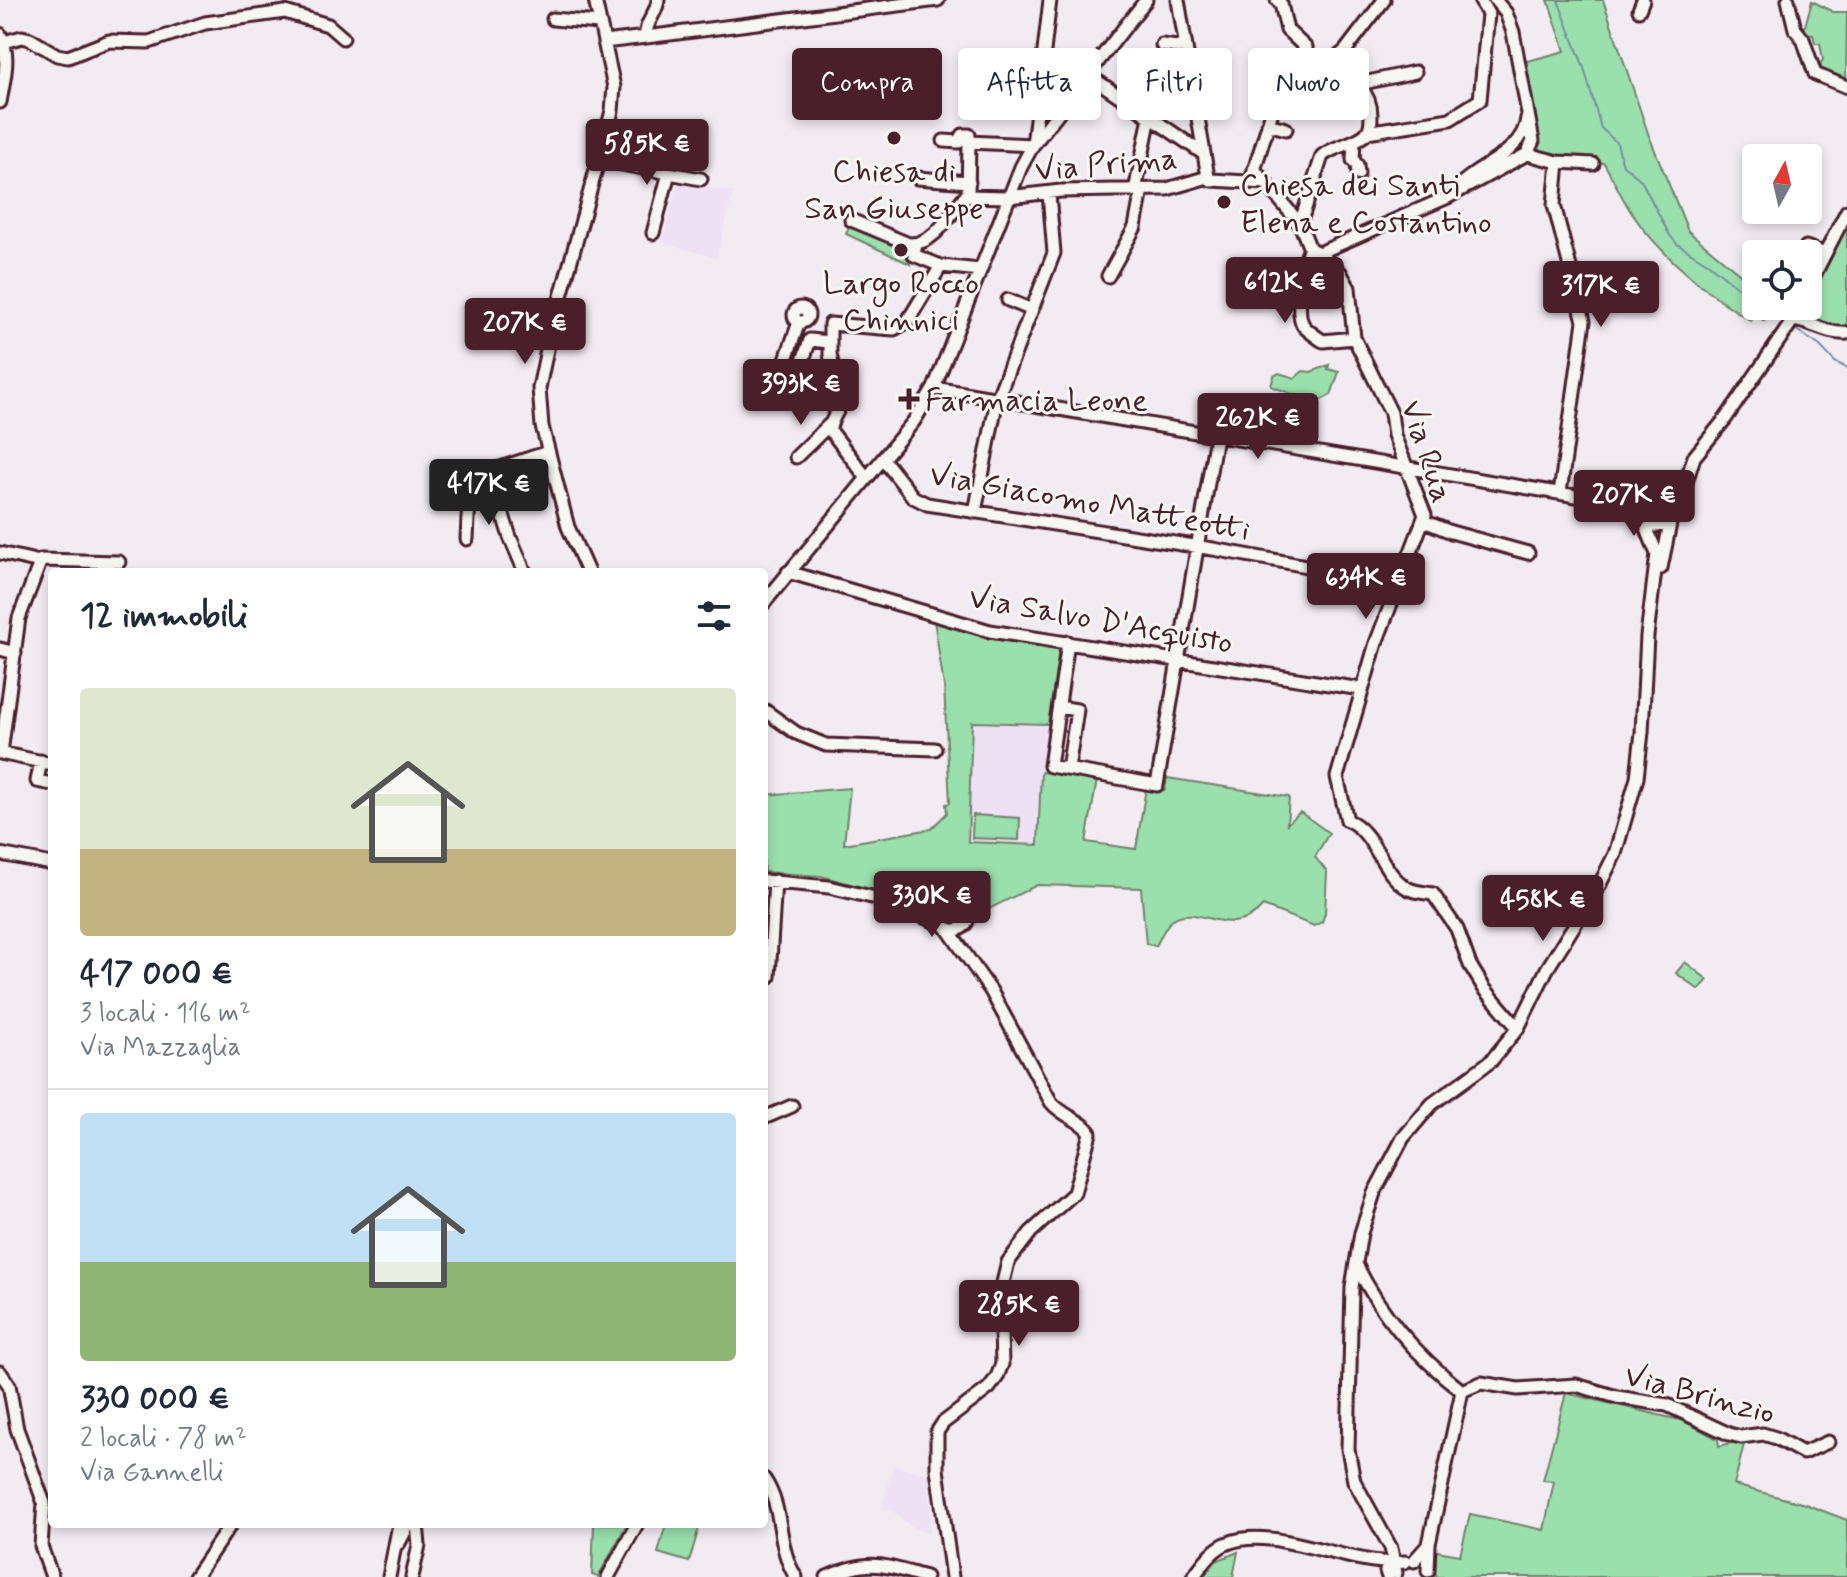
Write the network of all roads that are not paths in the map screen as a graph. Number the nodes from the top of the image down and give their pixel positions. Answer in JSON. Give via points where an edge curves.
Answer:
{"nodes":[{"id":1,"x":595,"y":0,"type":"edge"},
{"id":2,"x":658,"y":0,"type":"edge"},
{"id":3,"x":938,"y":0,"type":"edge"},
{"id":4,"x":1050,"y":0,"type":"edge"},
{"id":5,"x":1146,"y":0,"type":"edge"},
{"id":6,"x":1178,"y":0,"type":"edge"},
{"id":7,"x":1277,"y":0,"type":"edge"},
{"id":8,"x":1384,"y":0,"type":"edge"},
{"id":9,"x":1480,"y":0,"type":"edge"},
{"id":10,"x":1495,"y":0,"type":"edge"},
{"id":11,"x":1788,"y":0,"type":"edge"},
{"id":12,"x":553,"y":19,"type":"dead end"},
{"id":13,"x":599,"y":23,"type":"junction"},
{"id":14,"x":646,"y":37,"type":"junction"},
{"id":15,"x":2,"y":38,"type":"edge"},
{"id":16,"x":343,"y":38,"type":"dead end"},
{"id":17,"x":604,"y":42,"type":"junction"},
{"id":18,"x":1162,"y":45,"type":"dead end"},
{"id":19,"x":1185,"y":48,"type":"joint"},
{"id":20,"x":1306,"y":48,"type":"edge"},
{"id":21,"x":1347,"y":48,"type":"edge"},
{"id":22,"x":1101,"y":56,"type":"edge"},
{"id":23,"x":1415,"y":72,"type":"dead end"},
{"id":24,"x":1369,"y":82,"type":"edge"},
{"id":25,"x":1847,"y":87,"type":"edge"},
{"id":26,"x":1369,"y":100,"type":"edge"},
{"id":27,"x":0,"y":102,"type":"edge"},
{"id":28,"x":1527,"y":106,"type":"junction"},
{"id":29,"x":1052,"y":120,"type":"edge"},
{"id":30,"x":1150,"y":120,"type":"edge"},
{"id":31,"x":1154,"y":120,"type":"edge"},
{"id":32,"x":1198,"y":120,"type":"edge"},
{"id":33,"x":1269,"y":120,"type":"edge"},
{"id":34,"x":1268,"y":124,"type":"junction"},
{"id":35,"x":1286,"y":129,"type":"dead end"},
{"id":36,"x":1367,"y":132,"type":"junction"},
{"id":37,"x":944,"y":141,"type":"dead end"},
{"id":38,"x":1354,"y":141,"type":"junction"},
{"id":39,"x":1518,"y":141,"type":"junction"},
{"id":40,"x":969,"y":142,"type":"junction"},
{"id":41,"x":1033,"y":145,"type":"junction"},
{"id":42,"x":1530,"y":150,"type":"junction"},
{"id":43,"x":1204,"y":154,"type":"junction"},
{"id":44,"x":600,"y":160,"type":"junction"},
{"id":45,"x":1552,"y":160,"type":"junction"},
{"id":46,"x":1593,"y":164,"type":"dead end"},
{"id":47,"x":1254,"y":169,"type":"junction"},
{"id":48,"x":1488,"y":170,"type":"junction"},
{"id":49,"x":669,"y":173,"type":"junction"},
{"id":50,"x":1358,"y":174,"type":"dead end"},
{"id":51,"x":1208,"y":177,"type":"junction"},
{"id":52,"x":917,"y":178,"type":"dead end"},
{"id":53,"x":701,"y":179,"type":"dead end"},
{"id":54,"x":969,"y":182,"type":"junction"},
{"id":55,"x":1250,"y":182,"type":"junction"},
{"id":56,"x":1266,"y":183,"type":"junction"},
{"id":57,"x":1138,"y":191,"type":"junction"},
{"id":58,"x":1049,"y":194,"type":"junction"},
{"id":59,"x":968,"y":197,"type":"junction"},
{"id":60,"x":1008,"y":197,"type":"junction"},
{"id":61,"x":1847,"y":211,"type":"edge"},
{"id":62,"x":851,"y":220,"type":"dead end"},
{"id":63,"x":1300,"y":224,"type":"junction"},
{"id":64,"x":653,"y":233,"type":"dead end"},
{"id":65,"x":916,"y":244,"type":"junction"},
{"id":66,"x":1314,"y":251,"type":"junction"},
{"id":67,"x":1822,"y":253,"type":"edge"},
{"id":68,"x":1825,"y":254,"type":"junction"},
{"id":69,"x":1822,"y":260,"type":"edge"},
{"id":70,"x":941,"y":266,"type":"junction"},
{"id":71,"x":980,"y":270,"type":"junction"},
{"id":72,"x":1108,"y":276,"type":"dead end"},
{"id":73,"x":1008,"y":300,"type":"dead end"},
{"id":74,"x":1032,"y":310,"type":"junction"},
{"id":75,"x":1793,"y":320,"type":"joint"},
{"id":76,"x":830,"y":324,"type":"junction"},
{"id":77,"x":1847,"y":333,"type":"edge"},
{"id":78,"x":1354,"y":338,"type":"junction"},
{"id":79,"x":829,"y":342,"type":"junction"},
{"id":80,"x":934,"y":388,"type":"junction"},
{"id":81,"x":997,"y":399,"type":"junction"},
{"id":82,"x":830,"y":424,"type":"junction"},
{"id":83,"x":1216,"y":436,"type":"junction"},
{"id":84,"x":548,"y":452,"type":"junction"},
{"id":85,"x":796,"y":457,"type":"dead end"},
{"id":86,"x":883,"y":459,"type":"junction"},
{"id":87,"x":1407,"y":468,"type":"junction"},
{"id":88,"x":489,"y":471,"type":"junction"},
{"id":89,"x":1688,"y":474,"type":"junction"},
{"id":90,"x":866,"y":477,"type":"junction"},
{"id":91,"x":1560,"y":493,"type":"junction"},
{"id":92,"x":1649,"y":494,"type":"junction"},
{"id":93,"x":1588,"y":498,"type":"junction"},
{"id":94,"x":975,"y":512,"type":"junction"},
{"id":95,"x":1671,"y":516,"type":"junction"},
{"id":96,"x":1424,"y":521,"type":"junction"},
{"id":97,"x":1642,"y":521,"type":"junction"},
{"id":98,"x":467,"y":539,"type":"dead end"},
{"id":99,"x":1197,"y":547,"type":"junction"},
{"id":100,"x":0,"y":553,"type":"edge"},
{"id":101,"x":1528,"y":553,"type":"dead end"},
{"id":102,"x":40,"y":562,"type":"junction"},
{"id":103,"x":119,"y":562,"type":"dead end"},
{"id":104,"x":523,"y":568,"type":"edge"},
{"id":105,"x":586,"y":568,"type":"edge"},
{"id":106,"x":788,"y":572,"type":"junction"},
{"id":107,"x":1656,"y":579,"type":"junction"},
{"id":108,"x":1400,"y":583,"type":"junction"},
{"id":109,"x":768,"y":598,"type":"edge"},
{"id":110,"x":1068,"y":642,"type":"junction"},
{"id":111,"x":0,"y":649,"type":"edge"},
{"id":112,"x":15,"y":653,"type":"junction"},
{"id":113,"x":1178,"y":660,"type":"junction"},
{"id":114,"x":1361,"y":689,"type":"junction"},
{"id":115,"x":1059,"y":707,"type":"junction"},
{"id":116,"x":768,"y":713,"type":"edge"},
{"id":117,"x":935,"y":749,"type":"dead end"},
{"id":118,"x":1,"y":753,"type":"edge"},
{"id":119,"x":46,"y":762,"type":"edge"},
{"id":120,"x":1068,"y":769,"type":"junction"},
{"id":121,"x":48,"y":783,"type":"edge"},
{"id":122,"x":0,"y":854,"type":"edge"},
{"id":123,"x":48,"y":863,"type":"edge"},
{"id":124,"x":769,"y":881,"type":"edge"},
{"id":125,"x":954,"y":901,"type":"junction"},
{"id":126,"x":888,"y":903,"type":"junction"},
{"id":127,"x":968,"y":921,"type":"junction"},
{"id":128,"x":946,"y":927,"type":"junction"},
{"id":129,"x":975,"y":966,"type":"junction"},
{"id":130,"x":769,"y":977,"type":"dead end"},
{"id":131,"x":1518,"y":1028,"type":"junction"},
{"id":132,"x":792,"y":1106,"type":"dead end"},
{"id":133,"x":768,"y":1116,"type":"edge"},
{"id":134,"x":1355,"y":1262,"type":"junction"},
{"id":135,"x":0,"y":1372,"type":"edge"},
{"id":136,"x":1462,"y":1391,"type":"junction"},
{"id":137,"x":1828,"y":1442,"type":"dead end"},
{"id":138,"x":768,"y":1487,"type":"edge"},
{"id":139,"x":228,"y":1528,"type":"edge"},
{"id":140,"x":398,"y":1528,"type":"edge"},
{"id":141,"x":407,"y":1528,"type":"edge"},
{"id":142,"x":417,"y":1528,"type":"edge"},
{"id":143,"x":635,"y":1528,"type":"edge"},
{"id":144,"x":1429,"y":1544,"type":"junction"},
{"id":145,"x":394,"y":1554,"type":"junction"},
{"id":146,"x":1398,"y":1570,"type":"edge"},
{"id":147,"x":1429,"y":1574,"type":"edge"},
{"id":148,"x":52,"y":1577,"type":"edge"},
{"id":149,"x":195,"y":1577,"type":"edge"},
{"id":150,"x":389,"y":1577,"type":"edge"},
{"id":151,"x":412,"y":1577,"type":"edge"},
{"id":152,"x":608,"y":1577,"type":"edge"},
{"id":153,"x":796,"y":1577,"type":"edge"},
{"id":154,"x":827,"y":1577,"type":"edge"},
{"id":155,"x":926,"y":1577,"type":"edge"},
{"id":156,"x":952,"y":1577,"type":"edge"},
{"id":157,"x":1193,"y":1577,"type":"edge"}],
"edges":[{"from":1,"to":13,"type":"street"},
{"from":2,"to":14,"type":"street"},
{"from":3,"to":14,"type":"street"},
{"from":4,"to":41,"type":"street"},
{"from":5,"to":22,"type":"street"},
{"from":6,"to":19,"type":"street"},
{"from":7,"to":20,"type":"street","via":[[1287,30]]},
{"from":8,"to":21,"type":"street"},
{"from":9,"to":36,"type":"street","via":[[1488,14],[1480,100],[1450,119]]},
{"from":10,"to":28,"type":"street","via":[[1510,20]]},
{"from":11,"to":25,"type":"street","via":[[1815,74]]},
{"from":12,"to":13,"type":"street"},
{"from":13,"to":17,"type":"street"},
{"from":14,"to":17,"type":"street"},
{"from":15,"to":16,"type":"street","via":[[30,39],[68,57],[109,41],[149,42],[205,23],[285,12],[328,25]]},
{"from":15,"to":27,"type":"street","via":[[6,65]]},
{"from":17,"to":44,"type":"street","via":[[614,87]]},
{"from":18,"to":19,"type":"street"},
{"from":23,"to":24,"type":"street"},
{"from":26,"to":36,"type":"street"},
{"from":28,"to":39,"type":"street"},
{"from":28,"to":42,"type":"street"},
{"from":29,"to":41,"type":"street"},
{"from":30,"to":57,"type":"street"},
{"from":31,"to":43,"type":"street"},
{"from":32,"to":43,"type":"street"},
{"from":33,"to":34,"type":"street"},
{"from":34,"to":35,"type":"street"},
{"from":34,"to":47,"type":"street"},
{"from":36,"to":38,"type":"street"},
{"from":37,"to":40,"type":"street","via":[[959,142],[969,135]]},
{"from":38,"to":50,"type":"street"},
{"from":38,"to":63,"type":"street","via":[[1322,156]]},
{"from":39,"to":42,"type":"street"},
{"from":39,"to":48,"type":"street"},
{"from":40,"to":41,"type":"street"},
{"from":40,"to":54,"type":"street"},
{"from":41,"to":60,"type":"street"},
{"from":42,"to":45,"type":"street"},
{"from":42,"to":48,"type":"street"},
{"from":43,"to":51,"type":"street"},
{"from":44,"to":49,"type":"street"},
{"from":44,"to":84,"type":"street","via":[[539,388]]},
{"from":45,"to":46,"type":"street"},
{"from":45,"to":91,"type":"street","via":[[1554,205],[1584,321]]},
{"from":47,"to":55,"type":"street"},
{"from":47,"to":56,"type":"street"},
{"from":48,"to":66,"type":"street","via":[[1470,176],[1448,197]]},
{"from":49,"to":53,"type":"street"},
{"from":49,"to":64,"type":"street"},
{"from":51,"to":55,"type":"street"},
{"from":51,"to":57,"type":"street","name":"Via Prima"},
{"from":52,"to":54,"type":"street"},
{"from":54,"to":59,"type":"street"},
{"from":55,"to":56,"type":"street"},
{"from":56,"to":63,"type":"street"},
{"from":57,"to":58,"type":"street","name":"Via Prima"},
{"from":57,"to":72,"type":"street","via":[[1135,227]]},
{"from":58,"to":60,"type":"street","name":"Via Prima"},
{"from":58,"to":74,"type":"street","via":[[1054,253]]},
{"from":59,"to":60,"type":"street","name":"Via Prima"},
{"from":59,"to":65,"type":"street","via":[[930,238]]},
{"from":60,"to":71,"type":"street"},
{"from":61,"to":68,"type":"street"},
{"from":62,"to":65,"type":"street"},
{"from":63,"to":66,"type":"street"},
{"from":65,"to":70,"type":"street","via":[[914,255]]},
{"from":66,"to":78,"type":"street","name":"Via Rua","via":[[1340,272],[1349,288]]},
{"from":66,"to":78,"type":"street","via":[[1306,257],[1300,295],[1303,325],[1323,341]]},
{"from":67,"to":68,"type":"street"},
{"from":68,"to":69,"type":"street"},
{"from":70,"to":71,"type":"street"},
{"from":70,"to":76,"type":"street","via":[[900,327]]},
{"from":71,"to":80,"type":"street"},
{"from":73,"to":74,"type":"street"},
{"from":74,"to":81,"type":"street"},
{"from":75,"to":77,"type":"street","via":[[1829,333]]},
{"from":75,"to":89,"type":"street","via":[[1694,457]]},
{"from":76,"to":79,"type":"street"},
{"from":76,"to":79,"type":"street","via":[[803,320],[784,365],[794,373],[810,340]]},
{"from":78,"to":87,"type":"street","name":"Via Rua","via":[[1391,413]]},
{"from":79,"to":82,"type":"street","via":[[840,402]]},
{"from":80,"to":81,"type":"street"},
{"from":80,"to":86,"type":"street"},
{"from":81,"to":83,"type":"street"},
{"from":81,"to":94,"type":"street"},
{"from":82,"to":85,"type":"street"},
{"from":82,"to":90,"type":"street"},
{"from":83,"to":87,"type":"street"},
{"from":83,"to":99,"type":"street"},
{"from":84,"to":88,"type":"street"},
{"from":84,"to":105,"type":"street","via":[[568,527]]},
{"from":86,"to":90,"type":"street"},
{"from":86,"to":94,"type":"street","name":"Via Giacomo Matteotti","via":[[920,502]]},
{"from":87,"to":91,"type":"street"},
{"from":87,"to":96,"type":"street","name":"Via Rua","via":[[1424,507]]},
{"from":88,"to":98,"type":"street","via":[[470,478]]},
{"from":88,"to":104,"type":"street"},
{"from":89,"to":92,"type":"street","via":[[1676,485]]},
{"from":89,"to":95,"type":"street"},
{"from":90,"to":106,"type":"street"},
{"from":91,"to":93,"type":"street"},
{"from":92,"to":93,"type":"street"},
{"from":92,"to":95,"type":"street","via":[[1668,498]]},
{"from":92,"to":97,"type":"street","via":[[1638,505]]},
{"from":93,"to":97,"type":"street","via":[[1626,509]]},
{"from":94,"to":99,"type":"street","name":"Via Giacomo Matteotti"},
{"from":95,"to":97,"type":"street","via":[[1658,527]]},
{"from":95,"to":107,"type":"street"},
{"from":96,"to":101,"type":"street"},
{"from":96,"to":108,"type":"street","name":"Via Rua"},
{"from":97,"to":107,"type":"street","via":[[1656,547]]},
{"from":99,"to":108,"type":"street","name":"Via Giacomo Matteotti"},
{"from":99,"to":113,"type":"street"},
{"from":100,"to":102,"type":"street"},
{"from":102,"to":103,"type":"street"},
{"from":102,"to":112,"type":"street","via":[[19,618]]},
{"from":106,"to":109,"type":"street"},
{"from":106,"to":110,"type":"street","name":"Via Salvo D'Acquisto","via":[[990,631]]},
{"from":107,"to":131,"type":"street","via":[[1639,763],[1615,854]]},
{"from":108,"to":114,"type":"street","name":"Via Rua"},
{"from":110,"to":113,"type":"street","name":"Via Salvo D'Acquisto"},
{"from":110,"to":115,"type":"street"},
{"from":111,"to":112,"type":"street"},
{"from":112,"to":118,"type":"street"},
{"from":113,"to":114,"type":"street","name":"Via Salvo D'Acquisto"},
{"from":113,"to":120,"type":"street","via":[[1157,785]]},
{"from":114,"to":131,"type":"street","name":"Via Rua","via":[[1337,777],[1347,820],[1362,826],[1382,861],[1408,888],[1433,894],[1457,929],[1484,988]]},
{"from":115,"to":120,"type":"street","via":[[1050,766]]},
{"from":115,"to":120,"type":"street","via":[[1077,710]]},
{"from":116,"to":117,"type":"street","via":[[796,733],[826,745]]},
{"from":118,"to":119,"type":"street"},
{"from":119,"to":121,"type":"street","via":[[37,781]]},
{"from":122,"to":123,"type":"street"},
{"from":124,"to":126,"type":"street","via":[[829,887]]},
{"from":124,"to":130,"type":"street"},
{"from":125,"to":126,"type":"street","via":[[914,907]]},
{"from":125,"to":127,"type":"street","via":[[964,905]]},
{"from":125,"to":128,"type":"street","via":[[941,911]]},
{"from":126,"to":128,"type":"street"},
{"from":127,"to":128,"type":"street","via":[[957,930]]},
{"from":127,"to":129,"type":"street","via":[[965,942]]},
{"from":128,"to":129,"type":"street"},
{"from":129,"to":156,"type":"street","via":[[1051,1102],[1090,1133],[1074,1193],[1031,1232],[1008,1262],[1000,1295],[1002,1364],[997,1377],[937,1432]]},
{"from":131,"to":134,"type":"street","via":[[1491,1061],[1432,1104],[1403,1138],[1374,1193]]},
{"from":132,"to":133,"type":"street"},
{"from":134,"to":136,"type":"street","via":[[1387,1318],[1426,1363]]},
{"from":134,"to":146,"type":"street","via":[[1350,1467]]},
{"from":135,"to":148,"type":"street","via":[[9,1385],[17,1429],[44,1503],[41,1546]]},
{"from":136,"to":137,"type":"street","name":"Via Brinzio","via":[[1481,1383],[1518,1389],[1576,1385],[1667,1405],[1729,1434],[1763,1434],[1803,1453]]},
{"from":136,"to":144,"type":"street"},
{"from":138,"to":153,"type":"street","via":[[783,1533],[784,1558]]},
{"from":139,"to":149,"type":"street"},
{"from":140,"to":145,"type":"street"},
{"from":141,"to":145,"type":"street"},
{"from":142,"to":151,"type":"street"},
{"from":143,"to":152,"type":"street"},
{"from":144,"to":146,"type":"street"},
{"from":144,"to":147,"type":"street"},
{"from":145,"to":150,"type":"street"},
{"from":146,"to":147,"type":"street","via":[[1423,1564]]},
{"from":146,"to":157,"type":"street","via":[[1252,1537],[1215,1551]]},
{"from":154,"to":155,"type":"street","via":[[869,1563]]}]}
